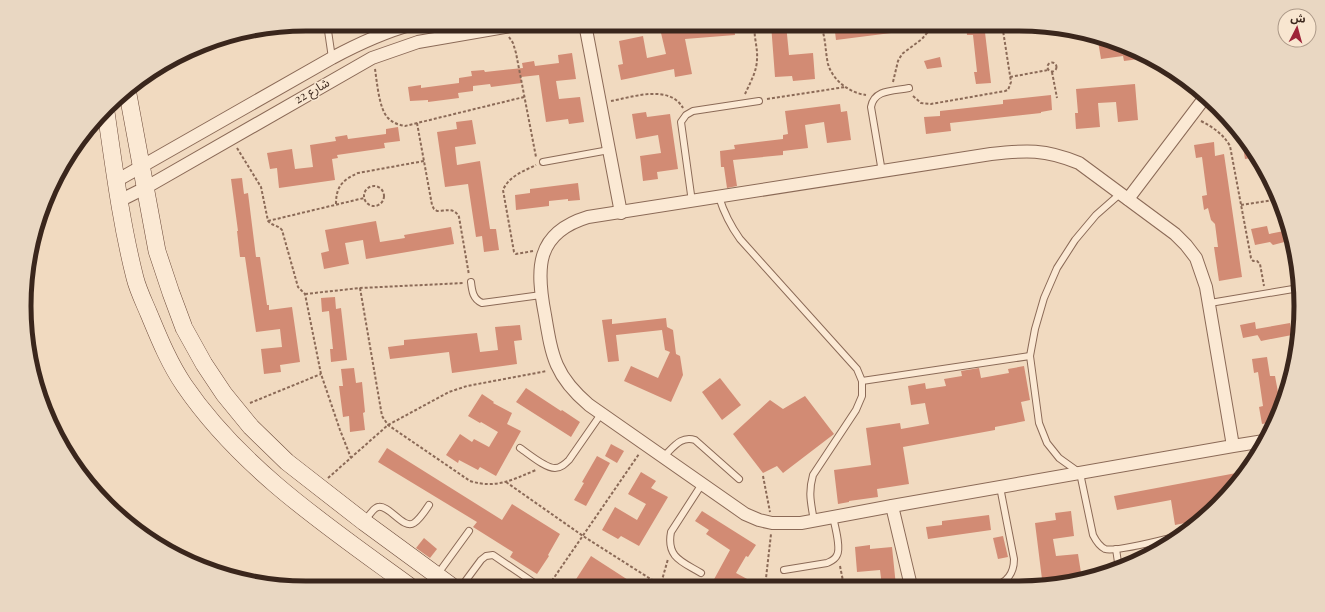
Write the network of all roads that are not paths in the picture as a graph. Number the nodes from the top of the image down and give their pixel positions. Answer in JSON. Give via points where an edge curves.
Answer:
{"nodes":[{"id":1,"x":328,"y":31,"type":"edge"},
{"id":2,"x":390,"y":31,"type":"edge"},
{"id":3,"x":481,"y":31,"type":"edge"},
{"id":4,"x":586,"y":31,"type":"edge"},
{"id":5,"x":332,"y":58,"type":"junction"},
{"id":6,"x":909,"y":88,"type":"road end"},
{"id":7,"x":128,"y":96,"type":"edge"},
{"id":8,"x":759,"y":101,"type":"road end"},
{"id":9,"x":1202,"y":101,"type":"edge"},
{"id":10,"x":107,"y":117,"type":"edge"},
{"id":11,"x":609,"y":150,"type":"junction"},
{"id":12,"x":543,"y":162,"type":"road end"},
{"id":13,"x":141,"y":167,"type":"junction"},
{"id":14,"x":882,"y":172,"type":"junction"},
{"id":15,"x":116,"y":181,"type":"junction"},
{"id":16,"x":145,"y":188,"type":"junction"},
{"id":17,"x":1124,"y":196,"type":"junction"},
{"id":18,"x":719,"y":197,"type":"junction"},
{"id":19,"x":119,"y":201,"type":"junction"},
{"id":20,"x":692,"y":202,"type":"junction"},
{"id":21,"x":621,"y":213,"type":"junction"},
{"id":22,"x":471,"y":282,"type":"road end"},
{"id":23,"x":1293,"y":289,"type":"edge"},
{"id":24,"x":541,"y":295,"type":"junction"},
{"id":25,"x":1210,"y":303,"type":"junction"},
{"id":26,"x":1030,"y":356,"type":"junction"},
{"id":27,"x":862,"y":381,"type":"junction"},
{"id":28,"x":601,"y":414,"type":"junction"},
{"id":29,"x":1258,"y":442,"type":"edge"},
{"id":30,"x":1233,"y":446,"type":"junction"},
{"id":31,"x":520,"y":448,"type":"dead end"},
{"id":32,"x":663,"y":457,"type":"junction"},
{"id":33,"x":1080,"y":473,"type":"junction"},
{"id":34,"x":739,"y":479,"type":"dead end"},
{"id":35,"x":702,"y":484,"type":"junction"},
{"id":36,"x":1000,"y":487,"type":"junction"},
{"id":37,"x":429,"y":505,"type":"dead end"},
{"id":38,"x":892,"y":506,"type":"junction"},
{"id":39,"x":834,"y":518,"type":"junction"},
{"id":40,"x":814,"y":521,"type":"junction"},
{"id":41,"x":364,"y":522,"type":"junction"},
{"id":42,"x":469,"y":531,"type":"dead end"},
{"id":43,"x":1165,"y":539,"type":"edge"},
{"id":44,"x":1116,"y":549,"type":"junction"},
{"id":45,"x":1118,"y":562,"type":"edge"},
{"id":46,"x":784,"y":570,"type":"dead end"},
{"id":47,"x":701,"y":573,"type":"dead end"},
{"id":48,"x":437,"y":575,"type":"junction"},
{"id":49,"x":402,"y":581,"type":"edge"},
{"id":50,"x":445,"y":581,"type":"edge"},
{"id":51,"x":466,"y":581,"type":"edge"},
{"id":52,"x":531,"y":581,"type":"edge"},
{"id":53,"x":910,"y":581,"type":"edge"},
{"id":54,"x":1004,"y":581,"type":"edge"}],
"edges":[{"from":1,"to":5,"type":"lane"},
{"from":2,"to":5,"type":"street","name":"شارع 22"},
{"from":3,"to":16,"type":"street","name":"شارع 22","via":[[418,42],[372,58]]},
{"from":4,"to":11,"type":"street"},
{"from":5,"to":13,"type":"street","name":"شارع 22"},
{"from":6,"to":14,"type":"lane","via":[[880,93],[872,101]]},
{"from":7,"to":13,"type":"street"},
{"from":8,"to":20,"type":"lane","via":[[694,111],[686,115],[681,122]]},
{"from":9,"to":17,"type":"street"},
{"from":10,"to":15,"type":"street"},
{"from":11,"to":12,"type":"lane"},
{"from":11,"to":21,"type":"street"},
{"from":13,"to":15,"type":"street","name":"شارع 22"},
{"from":13,"to":16,"type":"street"},
{"from":14,"to":17,"type":"street","via":[[1013,152],[1047,152],[1079,163]]},
{"from":14,"to":18,"type":"street"},
{"from":15,"to":19,"type":"street"},
{"from":16,"to":19,"type":"street","name":"شارع 22"},
{"from":16,"to":41,"type":"street","via":[[157,251],[171,293],[184,328],[204,364],[251,428],[287,462]]},
{"from":17,"to":25,"type":"street","via":[[1186,245],[1202,272]]},
{"from":17,"to":26,"type":"lane","via":[[1096,215],[1079,235],[1058,268],[1044,298]]},
{"from":18,"to":20,"type":"street"},
{"from":18,"to":27,"type":"lane","via":[[730,226],[740,239],[857,369]]},
{"from":19,"to":49,"type":"street","via":[[140,292],[159,339],[199,406],[230,443],[270,481]]},
{"from":20,"to":21,"type":"street"},
{"from":21,"to":24,"type":"street","via":[[575,221],[553,237],[540,263]]},
{"from":22,"to":24,"type":"lane","via":[[473,296],[482,303]]},
{"from":23,"to":25,"type":"lane"},
{"from":24,"to":28,"type":"street","via":[[550,344],[563,378],[575,393]]},
{"from":25,"to":30,"type":"street"},
{"from":26,"to":27,"type":"lane"},
{"from":26,"to":33,"type":"lane","via":[[1039,423],[1047,443],[1060,458]]},
{"from":27,"to":40,"type":"lane","via":[[862,396],[856,410],[813,475],[810,500]]},
{"from":28,"to":31,"type":"lane","via":[[563,466],[555,468],[546,465]]},
{"from":28,"to":32,"type":"street"},
{"from":29,"to":30,"type":"street"},
{"from":30,"to":33,"type":"street"},
{"from":32,"to":34,"type":"lane","via":[[680,441],[690,438],[700,443]]},
{"from":32,"to":35,"type":"street"},
{"from":33,"to":36,"type":"street"},
{"from":33,"to":44,"type":"lane","via":[[1097,544],[1106,549]]},
{"from":35,"to":40,"type":"street","via":[[745,514],[759,520],[786,524]]},
{"from":35,"to":47,"type":"lane","via":[[671,532],[670,540],[675,556]]},
{"from":36,"to":38,"type":"street"},
{"from":36,"to":54,"type":"lane","via":[[1014,559],[1012,572]]},
{"from":37,"to":41,"type":"lane","via":[[413,523],[404,522],[382,507],[374,509]]},
{"from":38,"to":39,"type":"street"},
{"from":38,"to":53,"type":"street"},
{"from":39,"to":40,"type":"street"},
{"from":39,"to":46,"type":"lane","via":[[838,555],[827,563]]},
{"from":41,"to":48,"type":"street"},
{"from":42,"to":48,"type":"lane"},
{"from":43,"to":44,"type":"lane"},
{"from":44,"to":45,"type":"lane"},
{"from":48,"to":50,"type":"street"},
{"from":51,"to":52,"type":"lane","via":[[481,560],[493,555]]}]}
